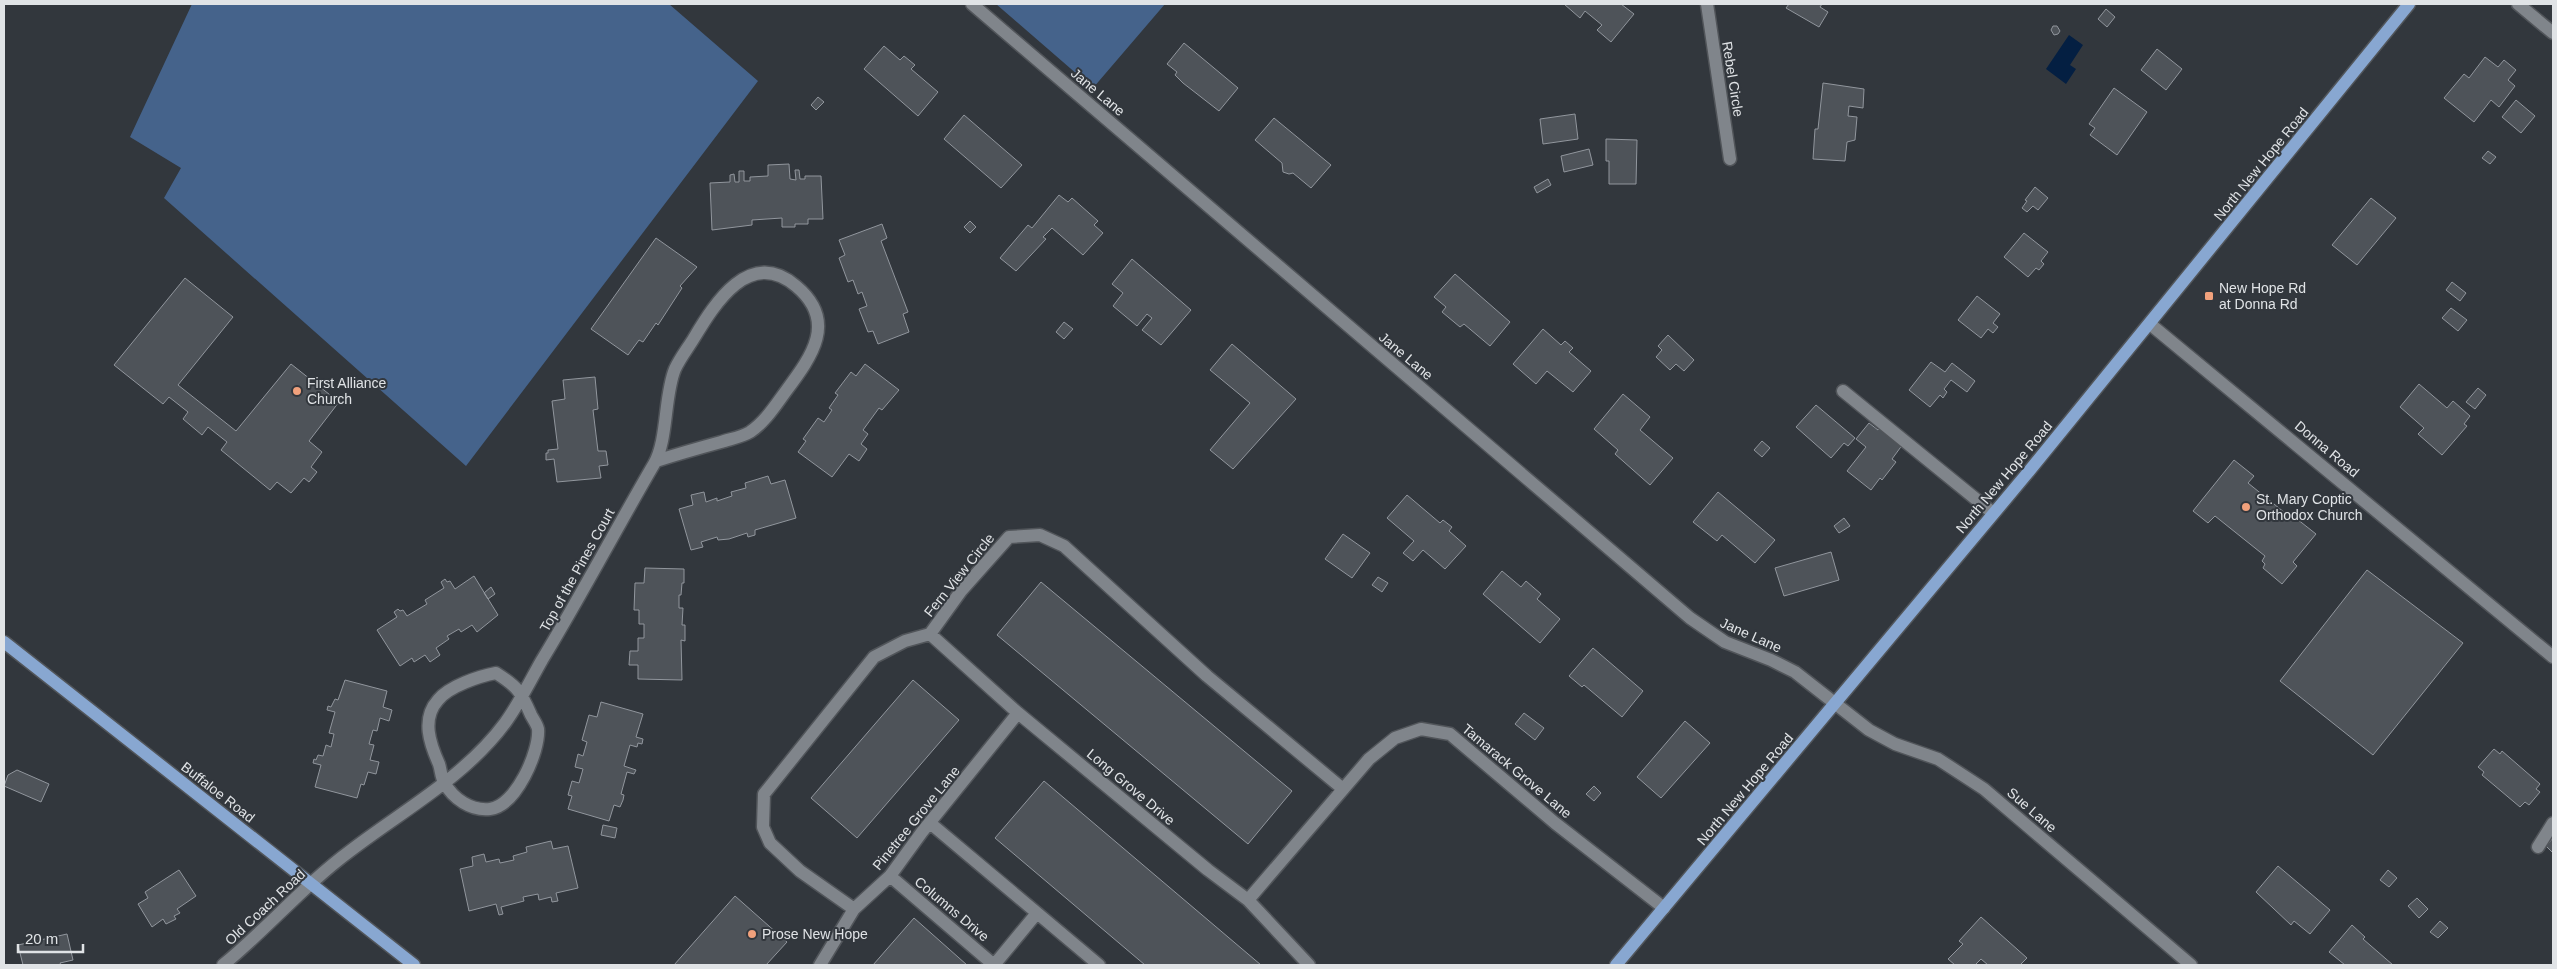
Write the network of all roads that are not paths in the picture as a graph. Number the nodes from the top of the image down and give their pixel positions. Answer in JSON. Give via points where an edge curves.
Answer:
{"nodes":[{"id":1,"x":972,"y":4,"type":"edge"},
{"id":2,"x":1707,"y":4,"type":"edge"},
{"id":3,"x":2410,"y":4,"type":"edge"},
{"id":4,"x":2518,"y":4,"type":"edge"},
{"id":5,"x":2553,"y":34,"type":"edge"},
{"id":6,"x":1730,"y":159,"type":"dead end"},
{"id":7,"x":2150,"y":324,"type":"junction"},
{"id":8,"x":1843,"y":391,"type":"dead end"},
{"id":9,"x":656,"y":460,"type":"junction"},
{"id":10,"x":1993,"y":513,"type":"junction"},
{"id":11,"x":930,"y":634,"type":"junction"},
{"id":12,"x":4,"y":642,"type":"edge"},
{"id":13,"x":2553,"y":657,"type":"edge"},
{"id":14,"x":522,"y":693,"type":"junction"},
{"id":15,"x":1835,"y":706,"type":"junction"},
{"id":16,"x":1018,"y":713,"type":"junction"},
{"id":17,"x":444,"y":782,"type":"junction"},
{"id":18,"x":1343,"y":789,"type":"junction"},
{"id":19,"x":930,"y":823,"type":"junction"},
{"id":20,"x":2553,"y":823,"type":"edge"},
{"id":21,"x":2538,"y":847,"type":"dead end"},
{"id":22,"x":327,"y":870,"type":"joint"},
{"id":23,"x":890,"y":876,"type":"junction"},
{"id":24,"x":311,"y":885,"type":"junction"},
{"id":25,"x":1248,"y":900,"type":"junction"},
{"id":26,"x":854,"y":908,"type":"junction"},
{"id":27,"x":1664,"y":908,"type":"junction"},
{"id":28,"x":1037,"y":913,"type":"junction"},
{"id":29,"x":223,"y":965,"type":"edge"},
{"id":30,"x":414,"y":965,"type":"edge"},
{"id":31,"x":820,"y":965,"type":"edge"},
{"id":32,"x":994,"y":965,"type":"edge"},
{"id":33,"x":1099,"y":965,"type":"edge"},
{"id":34,"x":1309,"y":965,"type":"edge"},
{"id":35,"x":1616,"y":965,"type":"edge"},
{"id":36,"x":2191,"y":965,"type":"edge"}],
"edges":[{"from":1,"to":15,"type":"street","name":"Jane Lane","via":[[1690,618],[1725,642],[1794,672]]},
{"from":2,"to":6,"type":"street","name":"Rebel Circle"},
{"from":3,"to":7,"type":"main road","name":"North New Hope Road"},
{"from":4,"to":5,"type":"street"},
{"from":7,"to":10,"type":"main road","name":"North New Hope Road"},
{"from":7,"to":13,"type":"street","name":"Donna Road"},
{"from":8,"to":10,"type":"street"},
{"from":9,"to":9,"type":"street","name":"Top of the Pines Court","via":[[748,434],[767,417],[803,368],[818,338],[819,323],[812,302],[784,277],[756,274],[737,282],[720,299],[675,370]]},
{"from":9,"to":14,"type":"street","name":"Top of the Pines Court"},
{"from":10,"to":15,"type":"main road","name":"North New Hope Road"},
{"from":11,"to":16,"type":"street","name":"Long Grove Drive"},
{"from":11,"to":18,"type":"street","name":"Fern View Circle","via":[[961,591],[1009,537],[1040,535],[1064,546],[1208,676]]},
{"from":11,"to":26,"type":"street","name":"Fern View Circle","via":[[905,641],[874,657],[764,794],[763,827],[770,844],[800,871]]},
{"from":12,"to":24,"type":"main road","name":"Buffaloe Road"},
{"from":14,"to":17,"type":"street","name":"Top of the Pines Court","via":[[505,722],[477,755]]},
{"from":14,"to":17,"type":"street","via":[[496,673],[474,677],[438,699],[429,719],[428,733]]},
{"from":14,"to":17,"type":"street","via":[[538,728],[530,766],[520,785],[493,809],[478,810],[458,800]]},
{"from":15,"to":27,"type":"main road","name":"North New Hope Road"},
{"from":15,"to":36,"type":"street","name":"Sue Lane","via":[[1869,730],[1895,744],[1938,759],[1984,789]]},
{"from":16,"to":19,"type":"street","name":"Pinetree Grove Lane"},
{"from":16,"to":25,"type":"street","name":"Long Grove Drive"},
{"from":17,"to":22,"type":"street","name":"Top of the Pines Court"},
{"from":18,"to":25,"type":"street","name":"Tamarack Grove Lane"},
{"from":18,"to":27,"type":"street","name":"Tamarack Grove Lane","via":[[1369,759],[1395,738],[1421,729],[1450,734],[1555,823]]},
{"from":19,"to":23,"type":"street","name":"Pinetree Grove Lane"},
{"from":19,"to":28,"type":"street"},
{"from":20,"to":21,"type":"street"},
{"from":22,"to":24,"type":"street","name":"Old Coach Road"},
{"from":23,"to":26,"type":"street","name":"Pinetree Grove Lane"},
{"from":23,"to":32,"type":"street","name":"Columns Drive"},
{"from":24,"to":29,"type":"street","name":"Old Coach Road"},
{"from":24,"to":30,"type":"main road","name":"Buffaloe Road"},
{"from":25,"to":34,"type":"street","name":"Long Grove Drive"},
{"from":26,"to":31,"type":"street","name":"Pinetree Grove Lane"},
{"from":27,"to":35,"type":"main road","name":"North New Hope Road"},
{"from":28,"to":32,"type":"street"},
{"from":28,"to":33,"type":"street"}]}
